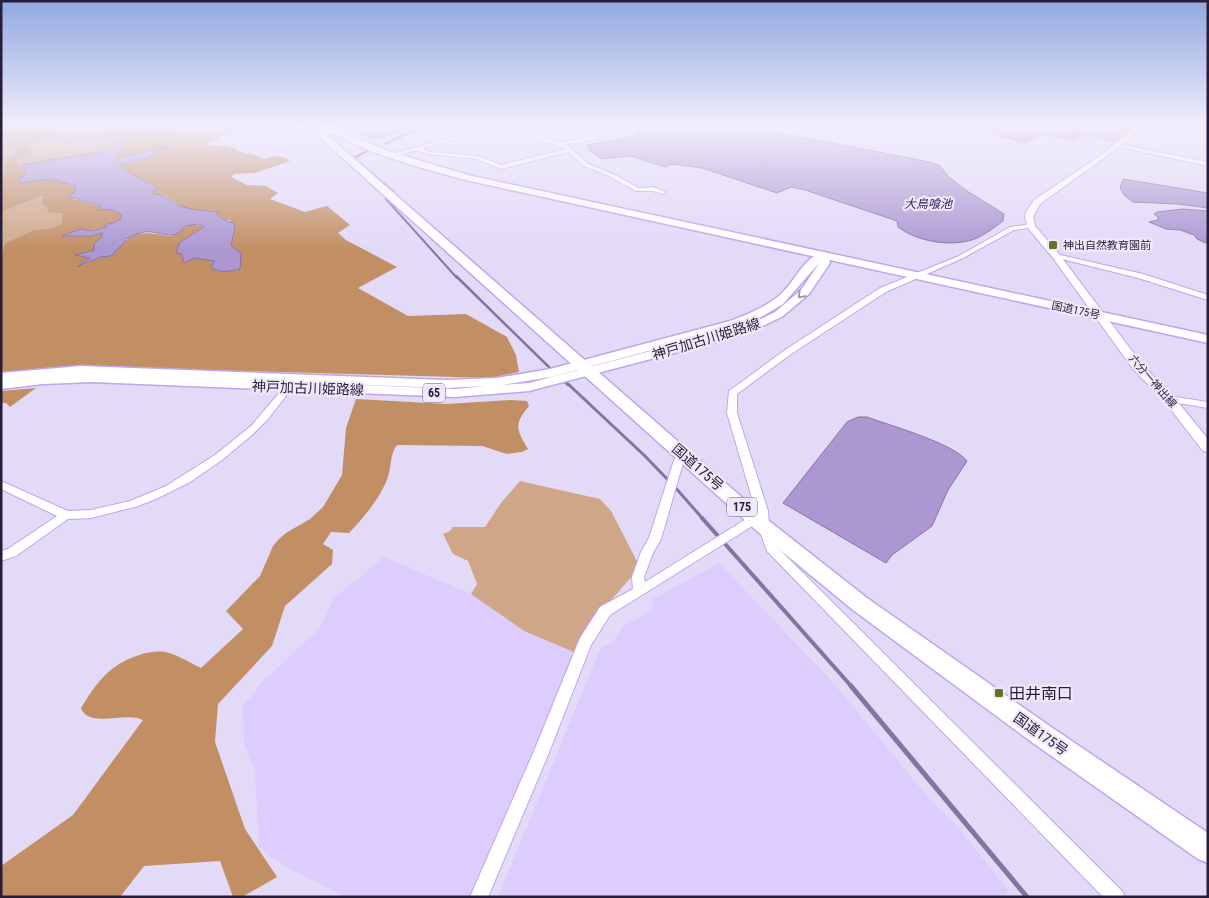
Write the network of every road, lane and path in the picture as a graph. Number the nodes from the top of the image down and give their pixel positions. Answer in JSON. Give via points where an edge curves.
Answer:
{"nodes":[{"id":1,"x":357,"y":166,"type":"edge"},
{"id":2,"x":427,"y":166,"type":"edge"},
{"id":3,"x":588,"y":166,"type":"edge"},
{"id":4,"x":1088,"y":166,"type":"edge"},
{"id":5,"x":663,"y":192,"type":"dead end"},
{"id":6,"x":1031,"y":226,"type":"junction"},
{"id":7,"x":822,"y":255,"type":"junction"},
{"id":8,"x":1056,"y":256,"type":"junction"},
{"id":9,"x":915,"y":275,"type":"junction"},
{"id":10,"x":1208,"y":298,"type":"edge"},
{"id":11,"x":1102,"y":316,"type":"junction"},
{"id":12,"x":1208,"y":339,"type":"edge"},
{"id":13,"x":585,"y":368,"type":"junction"},
{"id":14,"x":1,"y":377,"type":"edge"},
{"id":15,"x":1,"y":385,"type":"edge"},
{"id":16,"x":289,"y":387,"type":"junction"},
{"id":17,"x":1169,"y":399,"type":"junction"},
{"id":18,"x":1208,"y":405,"type":"edge"},
{"id":19,"x":1208,"y":448,"type":"edge"},
{"id":20,"x":684,"y":455,"type":"junction"},
{"id":21,"x":1,"y":486,"type":"edge"},
{"id":22,"x":66,"y":516,"type":"junction"},
{"id":23,"x":759,"y":522,"type":"junction"},
{"id":24,"x":1,"y":556,"type":"edge"},
{"id":25,"x":640,"y":591,"type":"junction"},
{"id":26,"x":1208,"y":849,"type":"edge"},
{"id":27,"x":479,"y":897,"type":"edge"},
{"id":28,"x":1116,"y":897,"type":"edge"}],
"edges":[{"from":1,"to":13,"type":"highway","name":"国道175号","number":"175"},
{"from":2,"to":7,"type":"highway","name":"国道175号"},
{"from":3,"to":5,"type":"street","via":[[638,190]]},
{"from":4,"to":6,"type":"main road","via":[[1037,202],[1030,212]]},
{"from":6,"to":8,"type":"main road","name":"六分一神出線"},
{"from":6,"to":9,"type":"street","via":[[1012,228],[961,256]]},
{"from":7,"to":9,"type":"highway","name":"国道175号"},
{"from":7,"to":13,"type":"main road","name":"神戸加古川姫路線","number":"65","via":[[825,263],[805,292],[779,314],[763,322],[727,335]]},
{"from":8,"to":10,"type":"street","via":[[1140,276]]},
{"from":8,"to":11,"type":"main road","name":"六分一神出線"},
{"from":9,"to":11,"type":"highway","name":"国道175号"},
{"from":9,"to":23,"type":"street","via":[[883,290],[732,393],[732,413],[762,511]]},
{"from":11,"to":12,"type":"highway","name":"国道175号"},
{"from":11,"to":17,"type":"main road","name":"六分一神出線","via":[[1137,366]]},
{"from":13,"to":14,"type":"main road","name":"神戸加古川姫路線","number":"65","via":[[523,379],[445,384],[124,370],[52,371]]},
{"from":13,"to":16,"type":"main road","name":"神戸加古川姫路線","number":"65","via":[[529,387],[478,393]]},
{"from":13,"to":20,"type":"highway","name":"国道175号","number":"175"},
{"from":15,"to":16,"type":"main road","name":"神戸加古川姫路線","number":"65","via":[[92,378]]},
{"from":16,"to":22,"type":"street","via":[[250,432],[175,488],[132,505]]},
{"from":17,"to":18,"type":"street"},
{"from":17,"to":19,"type":"main road","name":"六分一神出線"},
{"from":20,"to":23,"type":"highway","name":"国道175号","number":"175"},
{"from":20,"to":25,"type":"street","via":[[678,462],[655,539],[638,577]]},
{"from":21,"to":22,"type":"street"},
{"from":22,"to":24,"type":"street","via":[[12,553]]},
{"from":23,"to":25,"type":"street"},
{"from":23,"to":26,"type":"highway","name":"国道175号","number":"175","via":[[860,604]]},
{"from":23,"to":28,"type":"street","via":[[771,548]]},
{"from":25,"to":27,"type":"street","via":[[605,611],[585,642]]}]}
